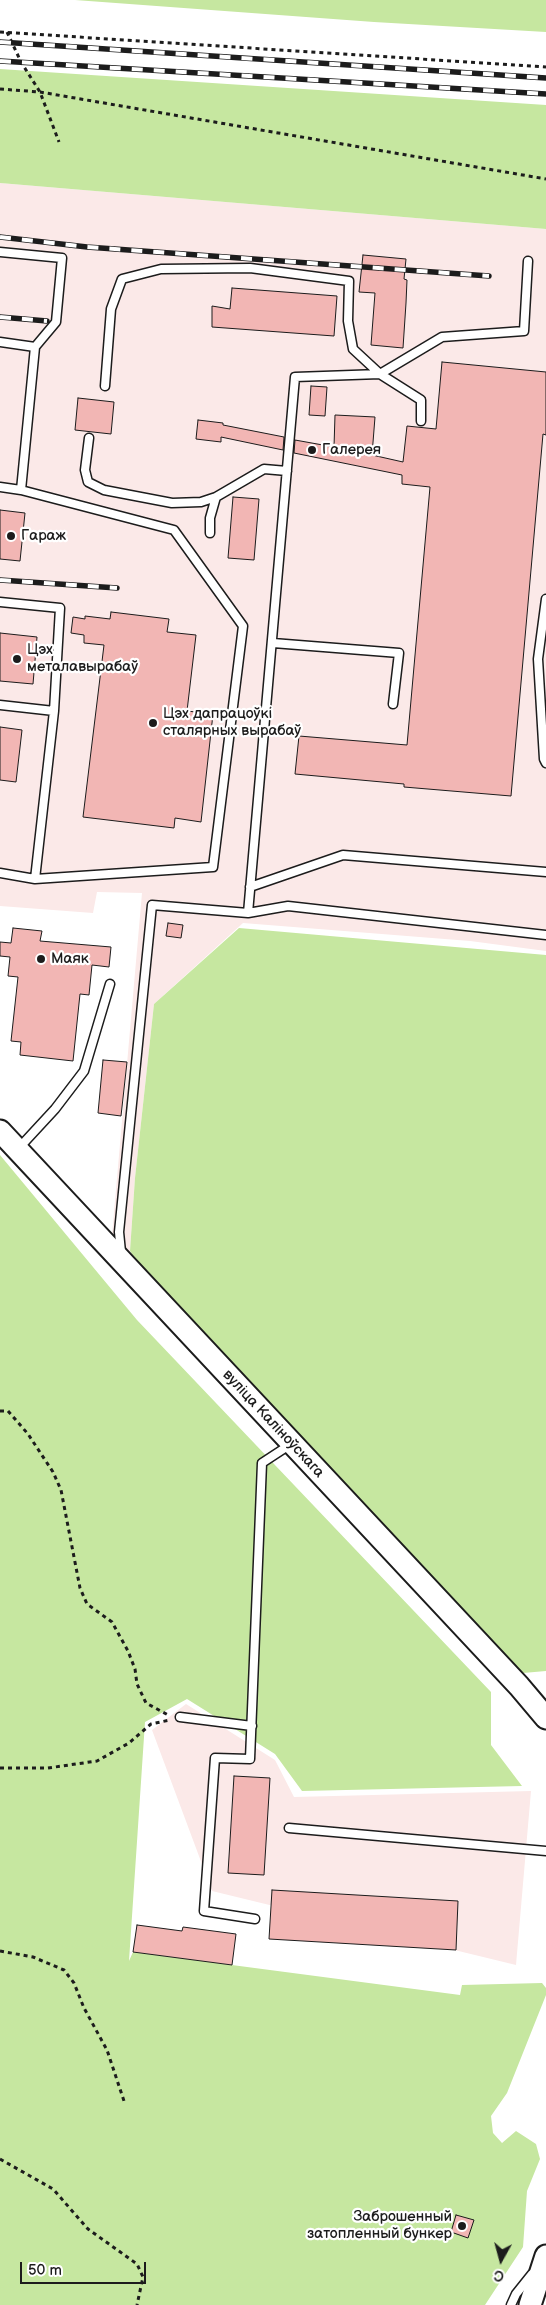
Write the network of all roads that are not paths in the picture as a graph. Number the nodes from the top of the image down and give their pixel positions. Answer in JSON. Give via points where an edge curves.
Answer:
{"nodes":[{"id":1,"x":0,"y":252,"type":"edge"},
{"id":2,"x":528,"y":262,"type":"dead end"},
{"id":3,"x":0,"y":342,"type":"edge"},
{"id":4,"x":35,"y":347,"type":"junction"},
{"id":5,"x":380,"y":374,"type":"junction"},
{"id":6,"x":105,"y":386,"type":"dead end"},
{"id":7,"x":421,"y":421,"type":"dead end"},
{"id":8,"x":89,"y":438,"type":"dead end"},
{"id":9,"x":287,"y":471,"type":"junction"},
{"id":10,"x":0,"y":487,"type":"edge"},
{"id":11,"x":21,"y":490,"type":"junction"},
{"id":12,"x":216,"y":497,"type":"junction"},
{"id":13,"x":210,"y":533,"type":"dead end"},
{"id":14,"x":546,"y":599,"type":"edge"},
{"id":15,"x":0,"y":602,"type":"edge"},
{"id":16,"x":273,"y":643,"type":"junction"},
{"id":17,"x":393,"y":704,"type":"dead end"},
{"id":18,"x":0,"y":705,"type":"edge"},
{"id":19,"x":54,"y":711,"type":"junction"},
{"id":20,"x":546,"y":763,"type":"edge"},
{"id":21,"x":546,"y":872,"type":"edge"},
{"id":22,"x":0,"y":873,"type":"edge"},
{"id":23,"x":35,"y":879,"type":"junction"},
{"id":24,"x":250,"y":887,"type":"junction"},
{"id":25,"x":248,"y":913,"type":"junction"},
{"id":26,"x":546,"y":935,"type":"edge"},
{"id":27,"x":110,"y":984,"type":"dead end"},
{"id":28,"x":0,"y":1131,"type":"edge"},
{"id":29,"x":17,"y":1150,"type":"junction"},
{"id":30,"x":122,"y":1262,"type":"junction"},
{"id":31,"x":291,"y":1444,"type":"junction"},
{"id":32,"x":180,"y":1717,"type":"dead end"},
{"id":33,"x":546,"y":1718,"type":"edge"},
{"id":34,"x":252,"y":1726,"type":"junction"},
{"id":35,"x":288,"y":1828,"type":"dead end"},
{"id":36,"x":546,"y":1851,"type":"edge"},
{"id":37,"x":255,"y":1919,"type":"dead end"},
{"id":38,"x":546,"y":2257,"type":"edge"},
{"id":39,"x":511,"y":2305,"type":"edge"},
{"id":40,"x":530,"y":2305,"type":"edge"}],
"edges":[{"from":1,"to":4,"type":"lane","via":[[62,258],[56,322]]},
{"from":2,"to":5,"type":"lane","via":[[524,331],[442,336]]},
{"from":3,"to":4,"type":"lane"},
{"from":4,"to":11,"type":"lane"},
{"from":5,"to":6,"type":"lane","via":[[353,349],[348,321],[349,281],[250,268],[161,269],[122,279],[110,309]]},
{"from":5,"to":7,"type":"lane","via":[[421,400]]},
{"from":5,"to":9,"type":"lane","via":[[295,377]]},
{"from":8,"to":12,"type":"lane","via":[[85,470],[88,482],[104,490],[172,503],[201,502]]},
{"from":9,"to":12,"type":"lane","via":[[264,469]]},
{"from":9,"to":16,"type":"lane"},
{"from":10,"to":11,"type":"lane"},
{"from":11,"to":23,"type":"lane","via":[[174,530],[243,626],[213,867]]},
{"from":12,"to":13,"type":"lane"},
{"from":14,"to":20,"type":"lane","via":[[538,659]]},
{"from":15,"to":19,"type":"lane","via":[[60,608]]},
{"from":16,"to":17,"type":"lane","via":[[399,653]]},
{"from":16,"to":24,"type":"lane"},
{"from":18,"to":19,"type":"lane"},
{"from":19,"to":23,"type":"lane"},
{"from":21,"to":24,"type":"lane","via":[[343,855]]},
{"from":22,"to":23,"type":"lane"},
{"from":24,"to":25,"type":"lane"},
{"from":25,"to":26,"type":"lane","via":[[288,906]]},
{"from":25,"to":30,"type":"lane","via":[[152,905],[119,1232]]},
{"from":27,"to":29,"type":"lane","via":[[84,1071]]},
{"from":28,"to":29,"type":"street","name":"вуліца Каліноўскага"},
{"from":29,"to":30,"type":"street","name":"вуліца Каліноўскага"},
{"from":30,"to":31,"type":"street","name":"вуліца Каліноўскага"},
{"from":31,"to":33,"type":"street","name":"вуліца Каліноўскага"},
{"from":31,"to":34,"type":"lane","via":[[262,1463]]},
{"from":32,"to":34,"type":"lane"},
{"from":34,"to":37,"type":"lane","via":[[250,1759],[215,1758],[204,1911]]},
{"from":35,"to":36,"type":"lane"},
{"from":38,"to":39,"type":"lane"},
{"from":38,"to":40,"type":"street"}]}
